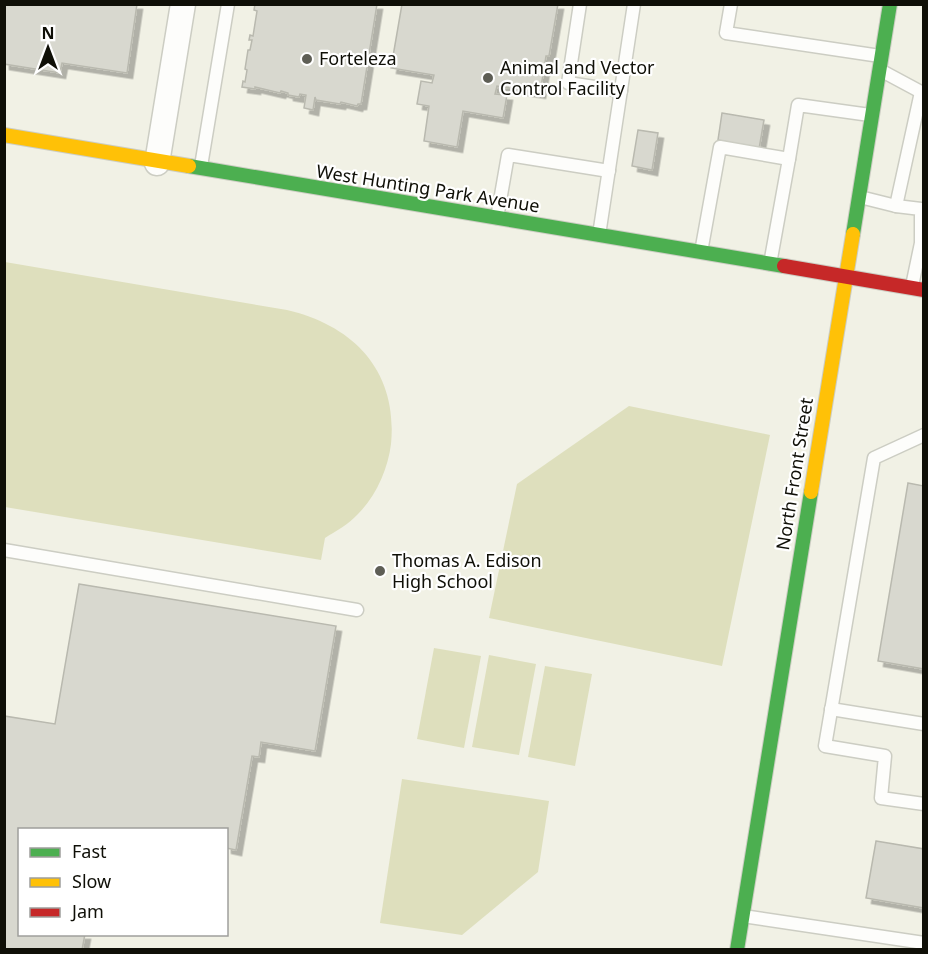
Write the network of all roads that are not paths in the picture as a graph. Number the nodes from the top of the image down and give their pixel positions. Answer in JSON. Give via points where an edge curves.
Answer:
{"nodes":[{"id":1,"x":183,"y":4,"type":"edge"},
{"id":2,"x":228,"y":4,"type":"edge"},
{"id":3,"x":580,"y":4,"type":"edge"},
{"id":4,"x":634,"y":4,"type":"edge"},
{"id":5,"x":731,"y":4,"type":"edge"},
{"id":6,"x":890,"y":4,"type":"edge"},
{"id":7,"x":880,"y":63,"type":"junction"},
{"id":8,"x":621,"y":91,"type":"junction"},
{"id":9,"x":922,"y":95,"type":"edge"},
{"id":10,"x":872,"y":115,"type":"junction"},
{"id":11,"x":4,"y":135,"type":"edge"},
{"id":12,"x":789,"y":159,"type":"junction"},
{"id":13,"x":157,"y":163,"type":"junction"},
{"id":14,"x":200,"y":170,"type":"junction"},
{"id":15,"x":609,"y":171,"type":"junction"},
{"id":16,"x":858,"y":197,"type":"junction"},
{"id":17,"x":896,"y":206,"type":"junction"},
{"id":18,"x":923,"y":209,"type":"edge"},
{"id":19,"x":497,"y":219,"type":"junction"},
{"id":20,"x":599,"y":236,"type":"junction"},
{"id":21,"x":701,"y":253,"type":"junction"},
{"id":22,"x":770,"y":265,"type":"junction"},
{"id":23,"x":845,"y":277,"type":"junction"},
{"id":24,"x":918,"y":289,"type":"edge"},
{"id":25,"x":924,"y":435,"type":"edge"},
{"id":26,"x":4,"y":550,"type":"edge"},
{"id":27,"x":357,"y":610,"type":"dead end"},
{"id":28,"x":831,"y":709,"type":"junction"},
{"id":29,"x":924,"y":724,"type":"edge"},
{"id":30,"x":924,"y":804,"type":"edge"},
{"id":31,"x":742,"y":916,"type":"junction"},
{"id":32,"x":924,"y":943,"type":"edge"},
{"id":33,"x":737,"y":950,"type":"edge"}],
"edges":[{"from":1,"to":13,"type":"street"},
{"from":2,"to":14,"type":"lane"},
{"from":3,"to":8,"type":"lane","via":[[568,82]]},
{"from":4,"to":8,"type":"lane"},
{"from":5,"to":7,"type":"lane","via":[[726,33]]},
{"from":6,"to":7,"type":"street","name":"North Front Street"},
{"from":7,"to":9,"type":"lane"},
{"from":7,"to":10,"type":"street","name":"North Front Street"},
{"from":8,"to":15,"type":"lane"},
{"from":9,"to":17,"type":"lane"},
{"from":10,"to":12,"type":"lane","via":[[798,105]]},
{"from":10,"to":16,"type":"street","name":"North Front Street"},
{"from":11,"to":13,"type":"street","name":"West Hunting Park Avenue"},
{"from":12,"to":21,"type":"lane","via":[[720,147]]},
{"from":12,"to":22,"type":"lane"},
{"from":13,"to":14,"type":"street","name":"West Hunting Park Avenue"},
{"from":14,"to":19,"type":"street","name":"West Hunting Park Avenue"},
{"from":15,"to":19,"type":"lane","via":[[508,155]]},
{"from":15,"to":20,"type":"lane"},
{"from":16,"to":17,"type":"lane"},
{"from":16,"to":23,"type":"street","name":"North Front Street"},
{"from":17,"to":18,"type":"lane"},
{"from":18,"to":24,"type":"lane"},
{"from":19,"to":20,"type":"street","name":"West Hunting Park Avenue"},
{"from":20,"to":21,"type":"street","name":"West Hunting Park Avenue"},
{"from":21,"to":22,"type":"street","name":"West Hunting Park Avenue"},
{"from":22,"to":23,"type":"street","name":"West Hunting Park Avenue"},
{"from":23,"to":24,"type":"street","name":"West Hunting Park Avenue"},
{"from":23,"to":31,"type":"street","name":"North Front Street"},
{"from":25,"to":28,"type":"lane","via":[[873,458]]},
{"from":26,"to":27,"type":"lane"},
{"from":28,"to":29,"type":"lane"},
{"from":28,"to":30,"type":"lane","via":[[825,746],[885,756],[881,798]]},
{"from":31,"to":32,"type":"lane"},
{"from":31,"to":33,"type":"street","name":"North Front Street"}]}
